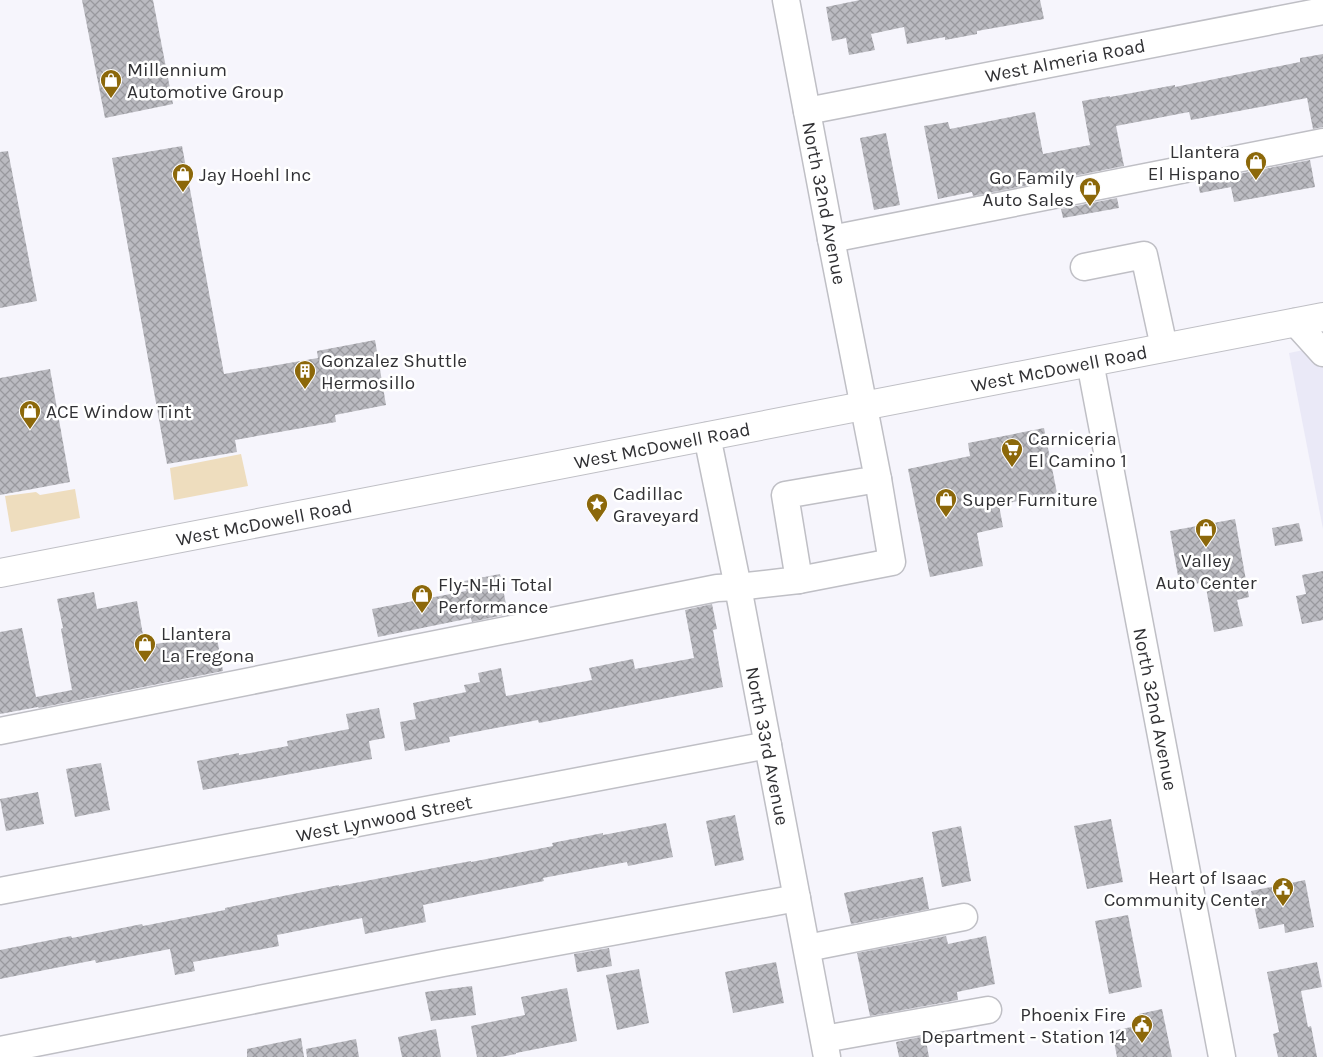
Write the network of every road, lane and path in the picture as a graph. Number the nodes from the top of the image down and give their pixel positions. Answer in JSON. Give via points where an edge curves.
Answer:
{"nodes":[{"id":1,"x":786,"y":0,"type":"edge"},
{"id":2,"x":1323,"y":11,"type":"edge"},
{"id":3,"x":807,"y":111,"type":"junction"},
{"id":4,"x":1323,"y":142,"type":"edge"},
{"id":5,"x":831,"y":240,"type":"junction"},
{"id":6,"x":1084,"y":267,"type":"dead end"},
{"id":7,"x":1323,"y":317,"type":"edge"},
{"id":8,"x":1295,"y":322,"type":"junction"},
{"id":9,"x":1164,"y":347,"type":"junction"},
{"id":10,"x":1323,"y":353,"type":"edge"},
{"id":11,"x":1090,"y":362,"type":"junction"},
{"id":12,"x":864,"y":406,"type":"junction"},
{"id":13,"x":707,"y":436,"type":"junction"},
{"id":14,"x":878,"y":479,"type":"junction"},
{"id":15,"x":0,"y":573,"type":"edge"},
{"id":16,"x":799,"y":580,"type":"junction"},
{"id":17,"x":738,"y":587,"type":"junction"},
{"id":18,"x":0,"y":731,"type":"edge"},
{"id":19,"x":768,"y":745,"type":"junction"},
{"id":20,"x":0,"y":891,"type":"edge"},
{"id":21,"x":797,"y":898,"type":"junction"},
{"id":22,"x":964,"y":916,"type":"dead end"},
{"id":23,"x":806,"y":948,"type":"junction"},
{"id":24,"x":988,"y":1010,"type":"dead end"},
{"id":25,"x":0,"y":1050,"type":"edge"},
{"id":26,"x":823,"y":1052,"type":"edge"},
{"id":27,"x":1222,"y":1057,"type":"edge"}],
"edges":[{"from":1,"to":3,"type":"street","name":"North 32nd Avenue"},
{"from":2,"to":3,"type":"street","name":"West Almeria Road"},
{"from":3,"to":5,"type":"street","name":"North 32nd Avenue"},
{"from":4,"to":5,"type":"street"},
{"from":5,"to":12,"type":"street","name":"North 32nd Avenue"},
{"from":6,"to":9,"type":"street","via":[[1144,255]]},
{"from":7,"to":8,"type":"main road","name":"West McDowell Road"},
{"from":8,"to":9,"type":"main road","name":"West McDowell Road"},
{"from":8,"to":10,"type":"street"},
{"from":9,"to":11,"type":"main road","name":"West McDowell Road"},
{"from":11,"to":12,"type":"main road","name":"West McDowell Road"},
{"from":11,"to":27,"type":"street","name":"North 32nd Avenue"},
{"from":12,"to":13,"type":"main road","name":"West McDowell Road"},
{"from":12,"to":14,"type":"street","name":"North 32nd Avenue"},
{"from":13,"to":15,"type":"main road","name":"West McDowell Road"},
{"from":13,"to":17,"type":"street","name":"North 33rd Avenue"},
{"from":14,"to":16,"type":"street","name":"North 32nd Avenue","via":[[892,562]]},
{"from":14,"to":16,"type":"street","via":[[785,495]]},
{"from":16,"to":17,"type":"street"},
{"from":17,"to":18,"type":"street","via":[[717,588]]},
{"from":17,"to":19,"type":"street","name":"North 33rd Avenue"},
{"from":19,"to":20,"type":"street","name":"West Lynwood Street"},
{"from":19,"to":21,"type":"street","name":"North 33rd Avenue"},
{"from":21,"to":23,"type":"street","name":"North 33rd Avenue"},
{"from":21,"to":25,"type":"street","via":[[453,961]]},
{"from":22,"to":23,"type":"street"},
{"from":23,"to":26,"type":"street","name":"North 33rd Avenue"},
{"from":24,"to":26,"type":"street"}]}
